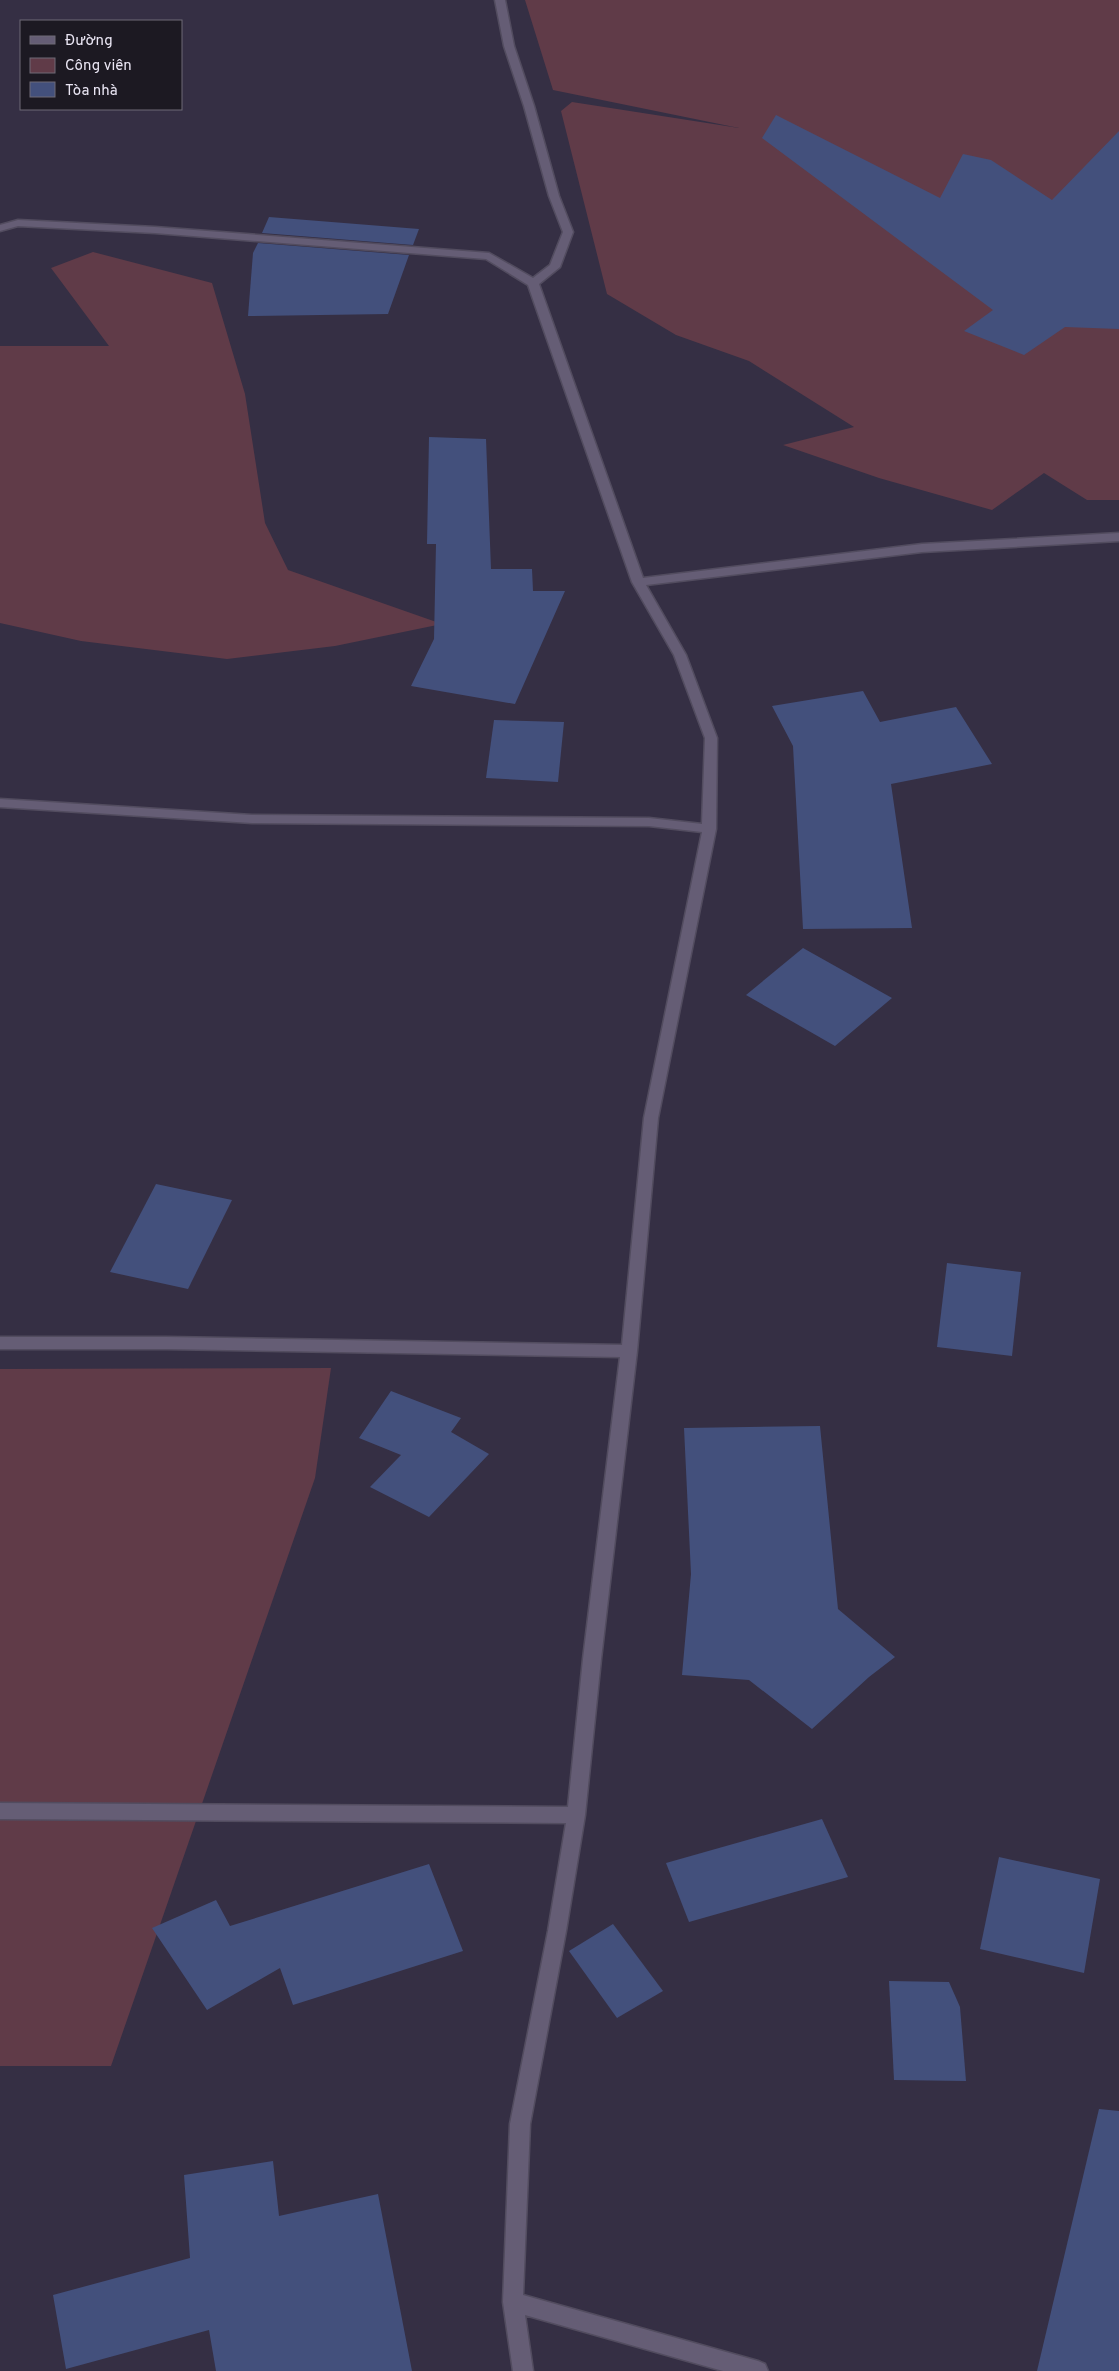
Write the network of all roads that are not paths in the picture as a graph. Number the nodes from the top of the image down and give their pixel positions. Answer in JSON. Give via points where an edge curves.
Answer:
{"nodes":[{"id":1,"x":500,"y":0,"type":"edge"},
{"id":2,"x":0,"y":228,"type":"edge"},
{"id":3,"x":534,"y":283,"type":"junction"},
{"id":4,"x":1119,"y":537,"type":"edge"},
{"id":5,"x":638,"y":582,"type":"junction"},
{"id":6,"x":0,"y":803,"type":"edge"},
{"id":7,"x":709,"y":829,"type":"junction"},
{"id":8,"x":0,"y":1343,"type":"edge"},
{"id":9,"x":629,"y":1351,"type":"junction"},
{"id":10,"x":0,"y":1811,"type":"edge"},
{"id":11,"x":576,"y":1815,"type":"junction"},
{"id":12,"x":513,"y":2302,"type":"junction"},
{"id":13,"x":523,"y":2371,"type":"edge"},
{"id":14,"x":758,"y":2371,"type":"edge"}],
"edges":[{"from":1,"to":3,"type":"street","via":[[509,46],[568,232],[555,267]]},
{"from":2,"to":3,"type":"street","via":[[18,223],[155,230],[489,256]]},
{"from":3,"to":5,"type":"street"},
{"from":4,"to":5,"type":"street","via":[[922,548]]},
{"from":5,"to":7,"type":"street","via":[[680,655],[710,738]]},
{"from":6,"to":7,"type":"street","via":[[252,819],[649,822]]},
{"from":7,"to":9,"type":"street","via":[[651,1118]]},
{"from":8,"to":9,"type":"street"},
{"from":9,"to":11,"type":"street"},
{"from":10,"to":11,"type":"street"},
{"from":11,"to":12,"type":"street","via":[[520,2124]]},
{"from":12,"to":13,"type":"street"},
{"from":12,"to":14,"type":"street"}]}
